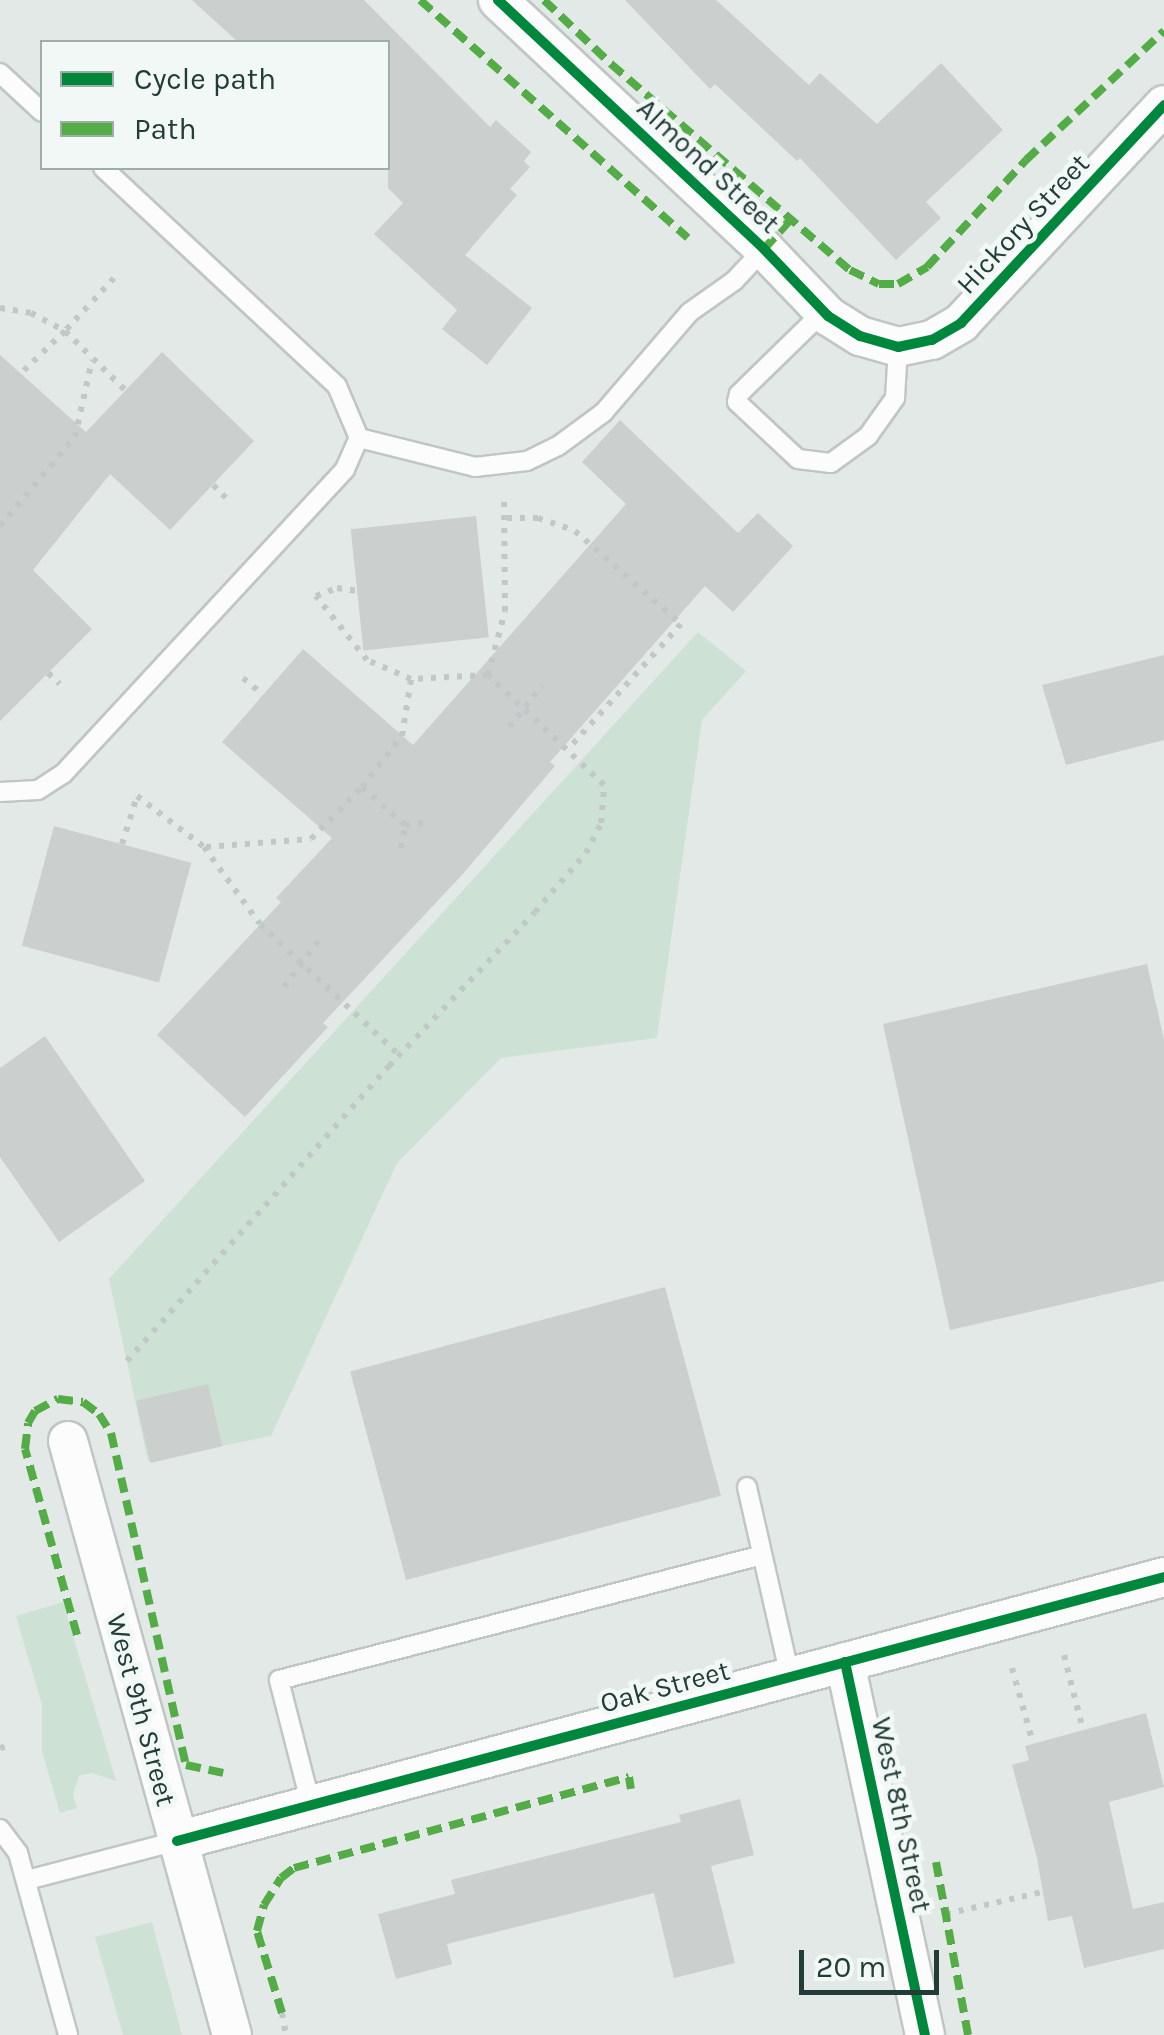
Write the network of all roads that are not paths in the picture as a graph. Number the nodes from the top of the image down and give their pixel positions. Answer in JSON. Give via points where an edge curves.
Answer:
{"nodes":[{"id":1,"x":498,"y":0,"type":"edge"},
{"id":2,"x":0,"y":73,"type":"edge"},
{"id":3,"x":1164,"y":104,"type":"edge"},
{"id":4,"x":40,"y":110,"type":"edge"},
{"id":5,"x":105,"y":170,"type":"edge"},
{"id":6,"x":764,"y":248,"type":"junction"},
{"id":7,"x":824,"y":311,"type":"junction"},
{"id":8,"x":898,"y":347,"type":"junction"},
{"id":9,"x":359,"y":438,"type":"junction"},
{"id":10,"x":0,"y":792,"type":"edge"},
{"id":11,"x":68,"y":1441,"type":"dead end"},
{"id":12,"x":747,"y":1487,"type":"dead end"},
{"id":13,"x":762,"y":1555,"type":"junction"},
{"id":14,"x":1164,"y":1577,"type":"edge"},
{"id":15,"x":845,"y":1662,"type":"junction"},
{"id":16,"x":790,"y":1677,"type":"junction"},
{"id":17,"x":311,"y":1804,"type":"junction"},
{"id":18,"x":0,"y":1830,"type":"edge"},
{"id":19,"x":177,"y":1840,"type":"junction"},
{"id":20,"x":27,"y":1880,"type":"junction"},
{"id":21,"x":68,"y":2035,"type":"edge"},
{"id":22,"x":232,"y":2035,"type":"edge"},
{"id":23,"x":925,"y":2035,"type":"edge"}],
"edges":[{"from":1,"to":6,"type":"street","name":"Almond Street"},
{"from":2,"to":4,"type":"lane"},
{"from":3,"to":8,"type":"street","name":"Hickory Street","via":[[961,323],[932,340]]},
{"from":5,"to":9,"type":"lane","via":[[337,386]]},
{"from":6,"to":7,"type":"street","name":"Almond Street"},
{"from":6,"to":9,"type":"lane","via":[[734,281],[690,312],[603,413],[543,454],[475,466]]},
{"from":7,"to":8,"type":"street","name":"Almond Street","via":[[860,336]]},
{"from":7,"to":8,"type":"lane","via":[[738,394],[737,402],[798,459],[832,463],[868,436],[896,398]]},
{"from":9,"to":10,"type":"lane","via":[[345,469],[63,774],[38,790]]},
{"from":11,"to":19,"type":"street","name":"West 9th Street"},
{"from":12,"to":13,"type":"lane"},
{"from":13,"to":16,"type":"lane"},
{"from":13,"to":17,"type":"lane","via":[[279,1680]]},
{"from":14,"to":15,"type":"street","name":"Oak Street"},
{"from":15,"to":16,"type":"street","name":"Oak Street"},
{"from":15,"to":23,"type":"street","name":"West 8th Street"},
{"from":16,"to":17,"type":"street","name":"Oak Street"},
{"from":17,"to":19,"type":"street","name":"Oak Street"},
{"from":18,"to":20,"type":"lane"},
{"from":19,"to":20,"type":"lane"},
{"from":19,"to":22,"type":"street","name":"West 9th Street"},
{"from":20,"to":21,"type":"lane"}]}
